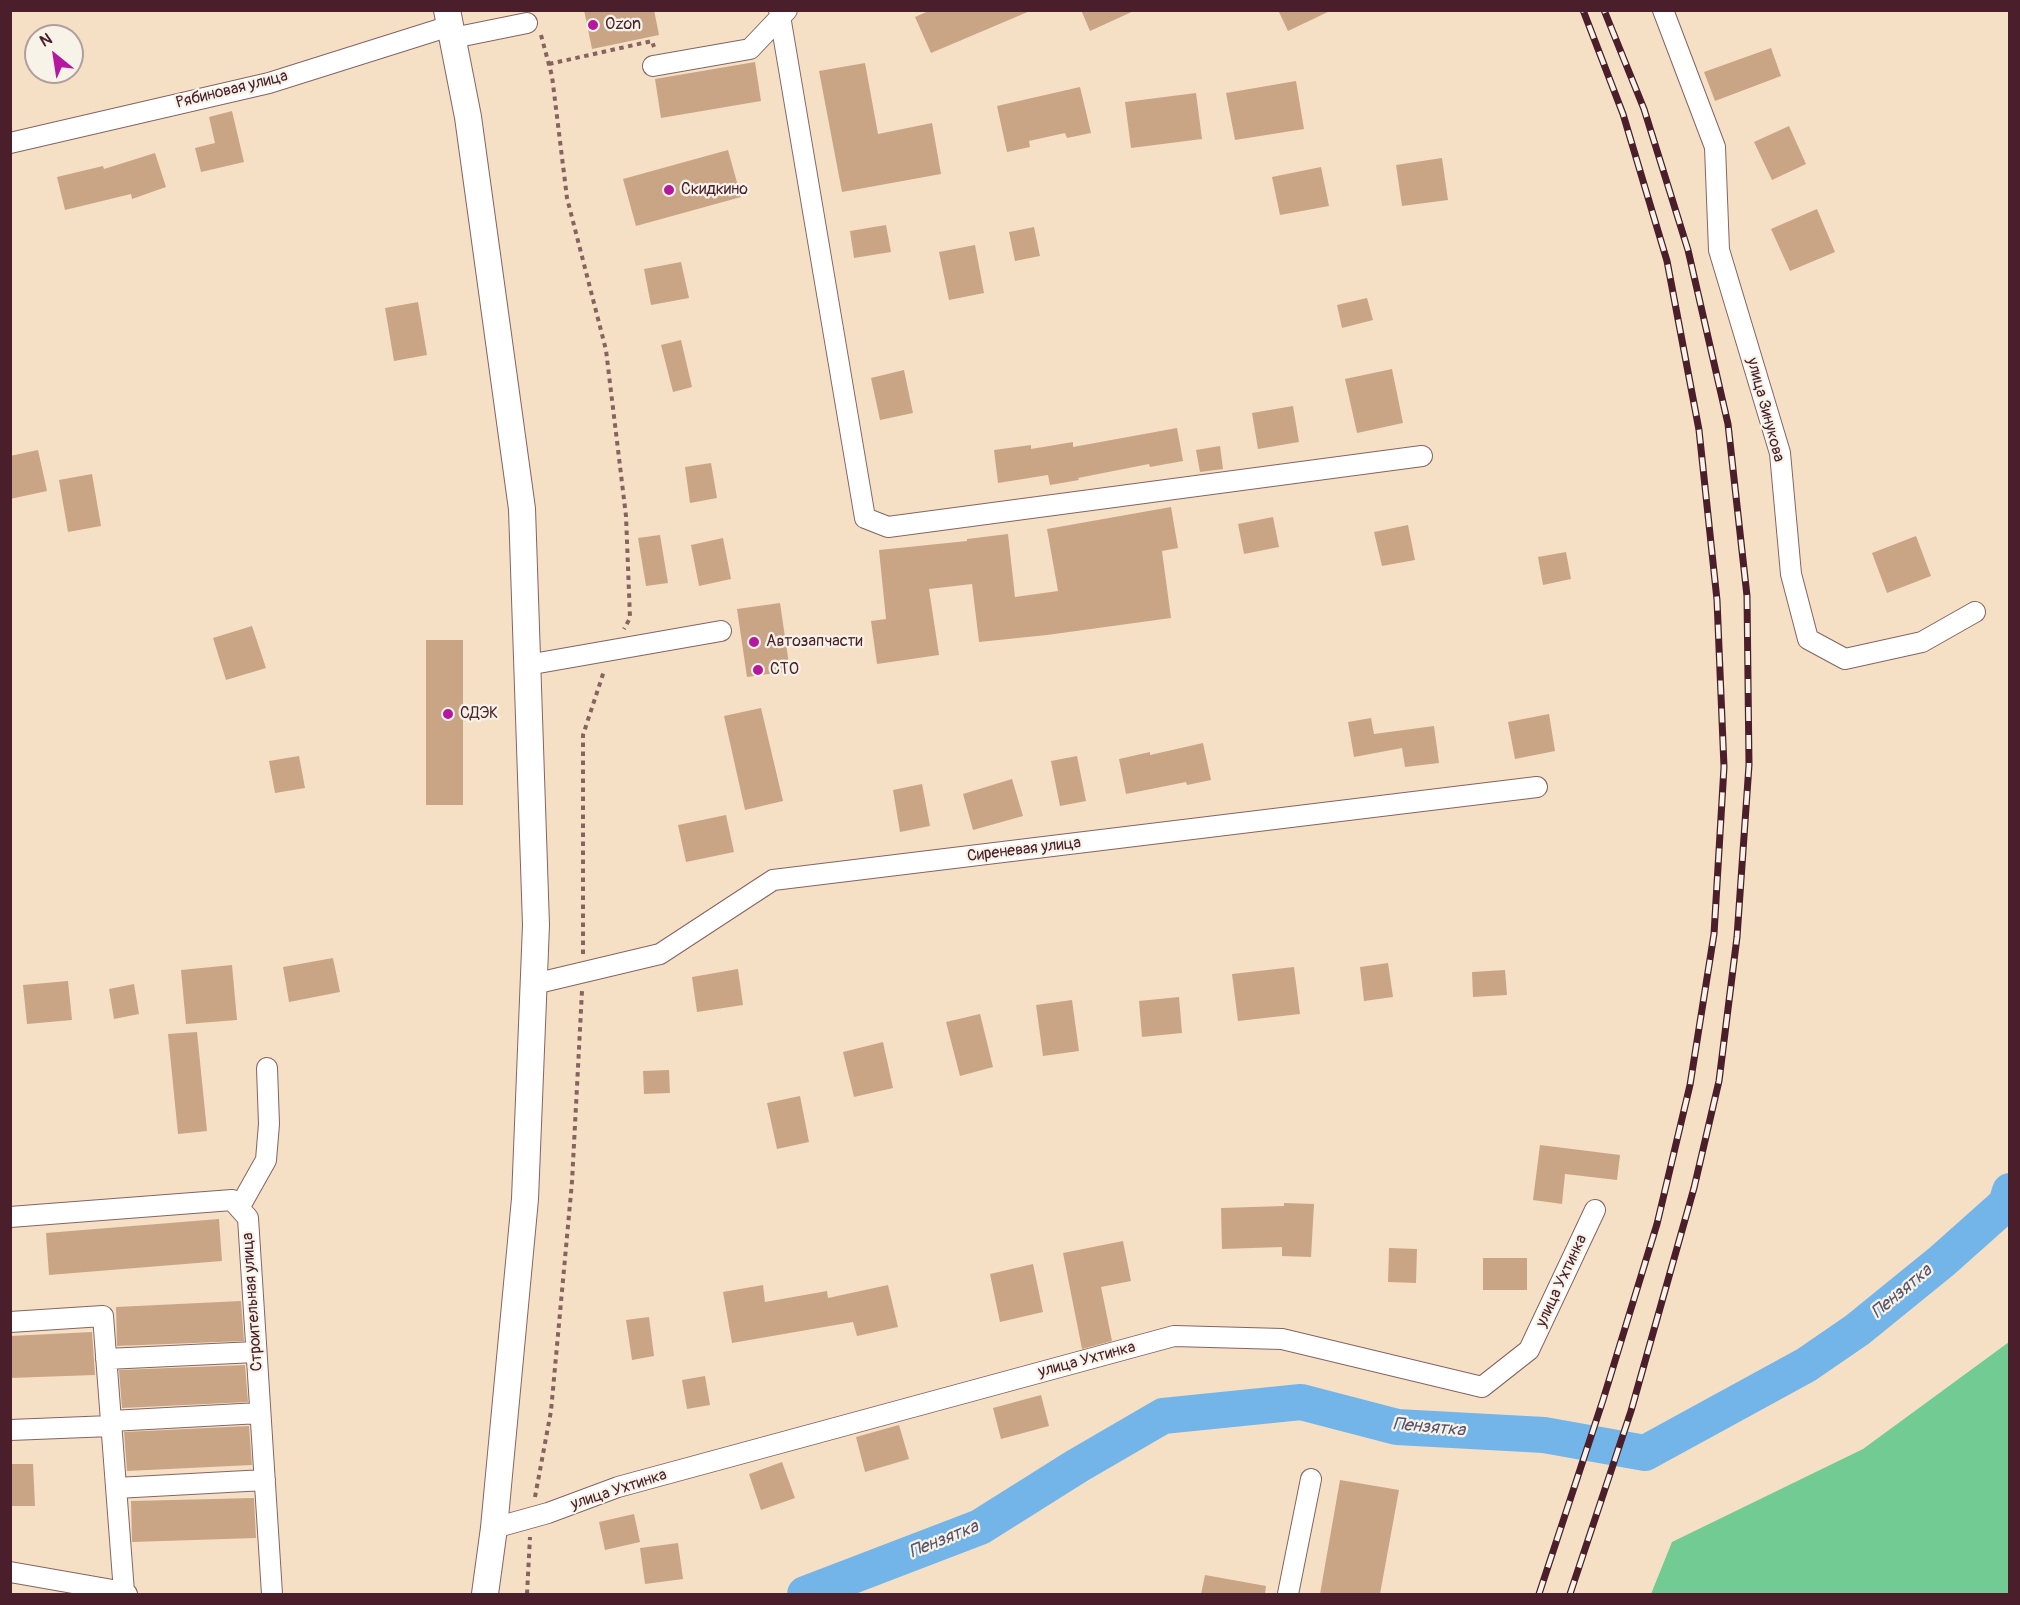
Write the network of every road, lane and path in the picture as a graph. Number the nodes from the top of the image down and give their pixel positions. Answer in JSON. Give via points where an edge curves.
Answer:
{"nodes":[{"id":1,"x":1663,"y":10,"type":"edge"},
{"id":2,"x":782,"y":12,"type":"edge"},
{"id":3,"x":450,"y":25,"type":"edge"},
{"id":4,"x":534,"y":27,"type":"joint"},
{"id":5,"x":549,"y":64,"type":"junction"},
{"id":6,"x":655,"y":66,"type":"joint"},
{"id":7,"x":10,"y":143,"type":"edge"},
{"id":8,"x":1422,"y":456,"type":"dead end"},
{"id":9,"x":1975,"y":612,"type":"dead end"},
{"id":10,"x":721,"y":631,"type":"dead end"},
{"id":11,"x":612,"y":650,"type":"junction"},
{"id":12,"x":527,"y":665,"type":"junction"},
{"id":13,"x":1537,"y":787,"type":"dead end"},
{"id":14,"x":583,"y":972,"type":"junction"},
{"id":15,"x":534,"y":984,"type":"junction"},
{"id":16,"x":267,"y":1068,"type":"dead end"},
{"id":17,"x":239,"y":1208,"type":"junction"},
{"id":18,"x":1595,"y":1210,"type":"dead end"},
{"id":19,"x":10,"y":1217,"type":"edge"},
{"id":20,"x":10,"y":1322,"type":"edge"},
{"id":21,"x":256,"y":1352,"type":"junction"},
{"id":22,"x":106,"y":1359,"type":"junction"},
{"id":23,"x":260,"y":1413,"type":"junction"},
{"id":24,"x":111,"y":1423,"type":"junction"},
{"id":25,"x":10,"y":1430,"type":"edge"},
{"id":26,"x":1311,"y":1479,"type":"dead end"},
{"id":27,"x":265,"y":1480,"type":"junction"},
{"id":28,"x":116,"y":1488,"type":"junction"},
{"id":29,"x":532,"y":1518,"type":"junction"},
{"id":30,"x":494,"y":1528,"type":"junction"},
{"id":31,"x":10,"y":1572,"type":"edge"},
{"id":32,"x":125,"y":1593,"type":"edge"},
{"id":33,"x":272,"y":1594,"type":"edge"},
{"id":34,"x":485,"y":1594,"type":"edge"},
{"id":35,"x":527,"y":1594,"type":"edge"},
{"id":36,"x":1288,"y":1594,"type":"edge"}],
"edges":[{"from":1,"to":9,"type":"street","name":"улица Зинукова","via":[[1715,147],[1719,250],[1780,453],[1791,574],[1808,639],[1845,658],[1922,642]]},
{"from":2,"to":6,"type":"street","via":[[750,49]]},
{"from":2,"to":8,"type":"street","via":[[865,518],[888,527]]},
{"from":3,"to":4,"type":"street","name":"Рябиновая улица"},
{"from":3,"to":7,"type":"street","name":"Рябиновая улица","via":[[269,83]]},
{"from":3,"to":12,"type":"main road","via":[[468,117],[522,509]]},
{"from":4,"to":5,"type":"path"},
{"from":5,"to":6,"type":"path","via":[[652,41]]},
{"from":5,"to":11,"type":"path","via":[[567,198],[606,350],[626,516],[630,618]]},
{"from":10,"to":11,"type":"street"},
{"from":11,"to":12,"type":"street"},
{"from":11,"to":14,"type":"path","via":[[583,735]]},
{"from":12,"to":15,"type":"main road","via":[[536,925]]},
{"from":13,"to":14,"type":"street","name":"Сиреневая улица","via":[[773,880],[660,954]]},
{"from":14,"to":15,"type":"street","name":"Сиреневая улица"},
{"from":14,"to":29,"type":"path","via":[[572,1182],[551,1411]]},
{"from":15,"to":30,"type":"main road","via":[[525,1199]]},
{"from":16,"to":17,"type":"street","via":[[266,1160]]},
{"from":17,"to":19,"type":"street","via":[[232,1200]]},
{"from":17,"to":21,"type":"street","name":"Строительная улица","via":[[248,1218]]},
{"from":18,"to":29,"type":"street","name":"улица Ухтинка","via":[[1529,1350],[1482,1387],[1282,1339],[1174,1336],[618,1487]]},
{"from":20,"to":22,"type":"street","via":[[103,1316]]},
{"from":21,"to":22,"type":"street"},
{"from":21,"to":23,"type":"street","name":"Строительная улица"},
{"from":22,"to":24,"type":"street"},
{"from":23,"to":24,"type":"street"},
{"from":23,"to":27,"type":"street","name":"Строительная улица"},
{"from":24,"to":25,"type":"street"},
{"from":24,"to":28,"type":"street"},
{"from":26,"to":36,"type":"street"},
{"from":27,"to":28,"type":"street"},
{"from":27,"to":33,"type":"street","name":"Строительная улица"},
{"from":28,"to":32,"type":"street"},
{"from":29,"to":30,"type":"street","name":"улица Ухтинка"},
{"from":29,"to":35,"type":"path"},
{"from":30,"to":34,"type":"main road"},
{"from":31,"to":32,"type":"street"}]}
